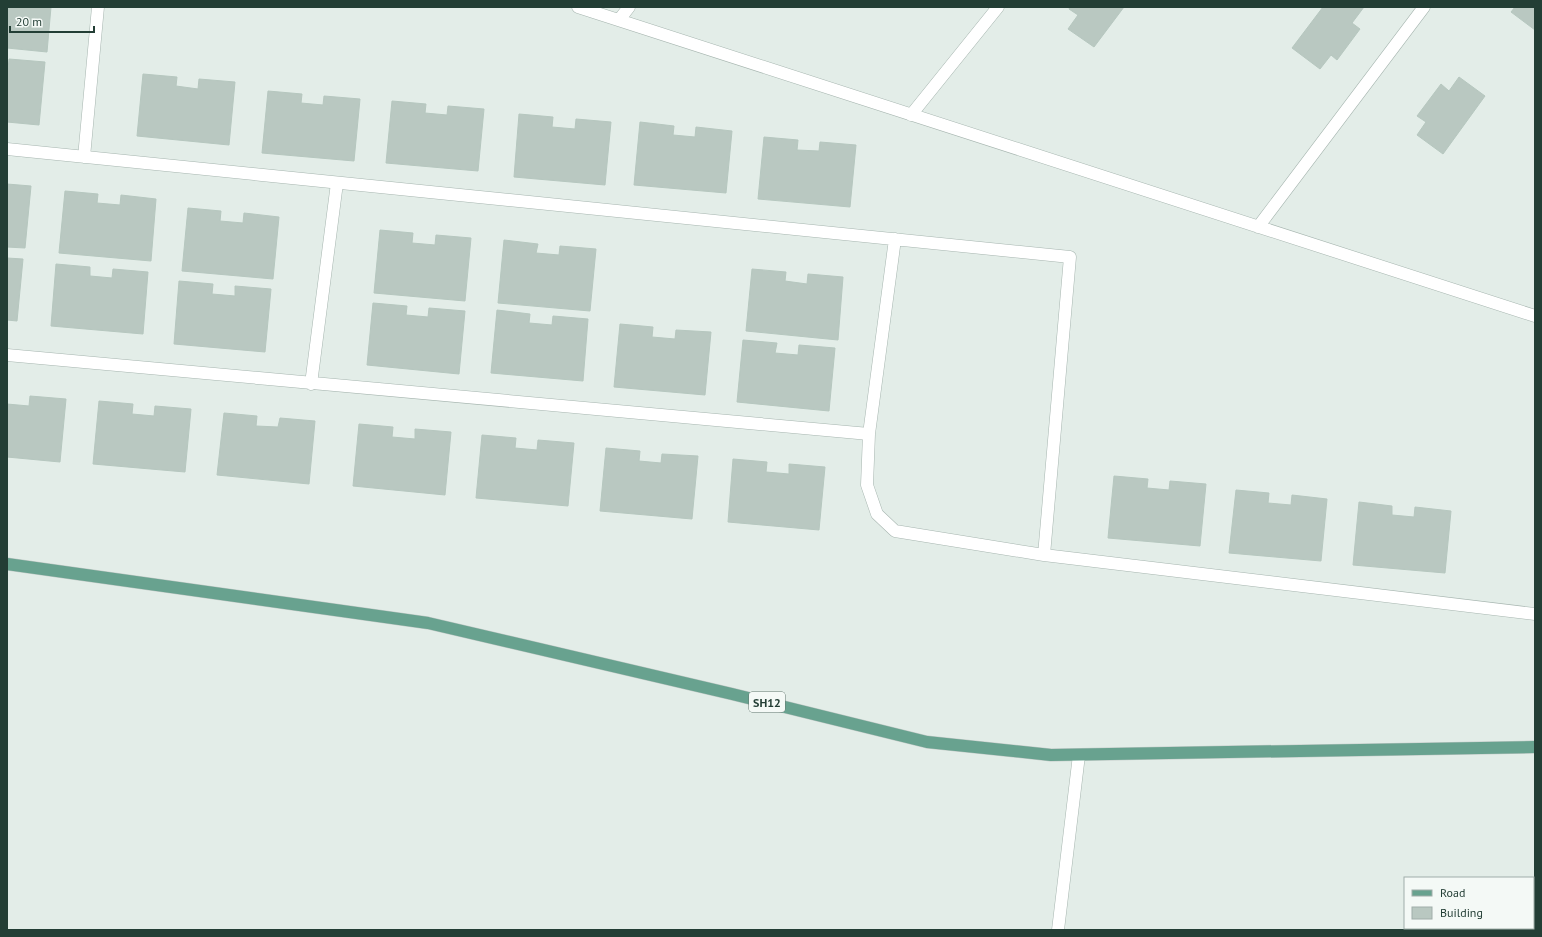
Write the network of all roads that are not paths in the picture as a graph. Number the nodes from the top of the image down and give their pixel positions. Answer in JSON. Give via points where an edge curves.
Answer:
{"nodes":[{"id":1,"x":98,"y":7,"type":"edge"},
{"id":2,"x":578,"y":7,"type":"edge"},
{"id":3,"x":629,"y":7,"type":"edge"},
{"id":4,"x":998,"y":7,"type":"edge"},
{"id":5,"x":1424,"y":7,"type":"edge"},
{"id":6,"x":619,"y":20,"type":"junction"},
{"id":7,"x":910,"y":115,"type":"junction"},
{"id":8,"x":7,"y":149,"type":"edge"},
{"id":9,"x":84,"y":157,"type":"junction"},
{"id":10,"x":337,"y":183,"type":"junction"},
{"id":11,"x":1258,"y":227,"type":"junction"},
{"id":12,"x":894,"y":239,"type":"junction"},
{"id":13,"x":1535,"y":316,"type":"edge"},
{"id":14,"x":7,"y":355,"type":"edge"},
{"id":15,"x":311,"y":384,"type":"junction"},
{"id":16,"x":869,"y":434,"type":"junction"},
{"id":17,"x":1044,"y":555,"type":"junction"},
{"id":18,"x":7,"y":564,"type":"edge"},
{"id":19,"x":1535,"y":614,"type":"edge"},
{"id":20,"x":1535,"y":747,"type":"edge"},
{"id":21,"x":1079,"y":754,"type":"junction"},
{"id":22,"x":1058,"y":930,"type":"edge"}],
"edges":[{"from":1,"to":9,"type":"street"},
{"from":2,"to":6,"type":"street"},
{"from":3,"to":6,"type":"street"},
{"from":4,"to":7,"type":"street"},
{"from":5,"to":11,"type":"street"},
{"from":6,"to":7,"type":"street"},
{"from":7,"to":11,"type":"street"},
{"from":8,"to":9,"type":"street"},
{"from":9,"to":10,"type":"street"},
{"from":10,"to":12,"type":"street"},
{"from":10,"to":15,"type":"street"},
{"from":11,"to":13,"type":"street"},
{"from":12,"to":16,"type":"street"},
{"from":12,"to":17,"type":"street","via":[[1070,257]]},
{"from":14,"to":15,"type":"street"},
{"from":15,"to":16,"type":"street"},
{"from":16,"to":17,"type":"street","via":[[867,485],[877,514],[895,531]]},
{"from":17,"to":19,"type":"street"},
{"from":18,"to":21,"type":"main road","number":"SH12","via":[[428,623],[927,742],[1051,755]]},
{"from":20,"to":21,"type":"main road","number":"SH12"},
{"from":21,"to":22,"type":"street"}]}
